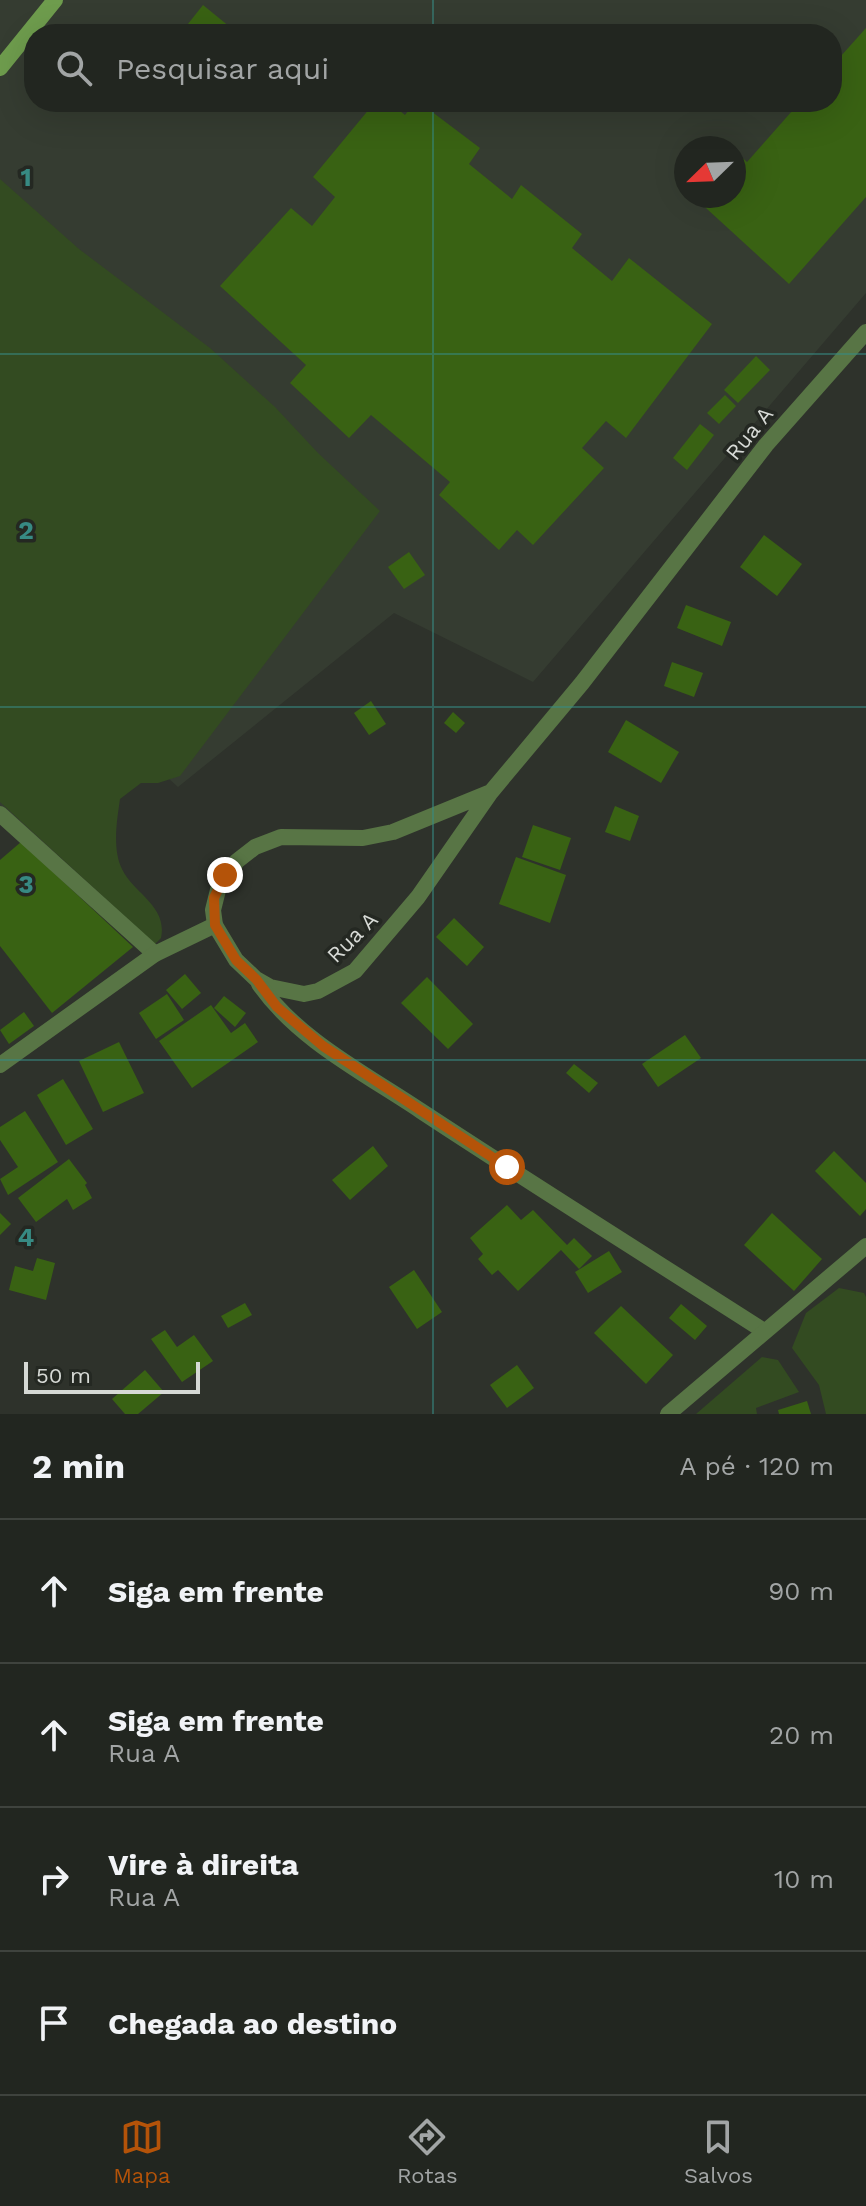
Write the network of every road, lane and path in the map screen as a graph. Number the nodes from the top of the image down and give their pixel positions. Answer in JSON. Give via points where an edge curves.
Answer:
{"nodes":[{"id":1,"x":55,"y":0,"type":"edge"},
{"id":2,"x":36,"y":24,"type":"edge"},
{"id":3,"x":24,"y":38,"type":"edge"},
{"id":4,"x":0,"y":68,"type":"edge"},
{"id":5,"x":866,"y":332,"type":"edge"},
{"id":6,"x":491,"y":792,"type":"junction"},
{"id":7,"x":0,"y":814,"type":"edge"},
{"id":8,"x":215,"y":925,"type":"junction"},
{"id":9,"x":155,"y":954,"type":"junction"},
{"id":10,"x":256,"y":979,"type":"junction"},
{"id":11,"x":0,"y":1065,"type":"edge"},
{"id":12,"x":866,"y":1246,"type":"edge"},
{"id":13,"x":764,"y":1331,"type":"junction"},
{"id":14,"x":668,"y":1414,"type":"edge"}],
"edges":[{"from":1,"to":2,"type":"main road"},
{"from":3,"to":4,"type":"main road"},
{"from":5,"to":6,"type":"street","name":"Rua A","via":[[766,445]]},
{"from":6,"to":8,"type":"street","name":"Rua A","via":[[393,832],[363,838],[281,837],[255,847],[219,886]]},
{"from":6,"to":10,"type":"street","name":"Rua A","via":[[418,897],[355,971],[304,994]]},
{"from":7,"to":9,"type":"street"},
{"from":8,"to":9,"type":"street"},
{"from":8,"to":10,"type":"street","name":"Rua A","via":[[236,960]]},
{"from":9,"to":11,"type":"street"},
{"from":10,"to":13,"type":"street","via":[[277,1007],[323,1046]]},
{"from":12,"to":13,"type":"street"},
{"from":13,"to":14,"type":"street"}]}
